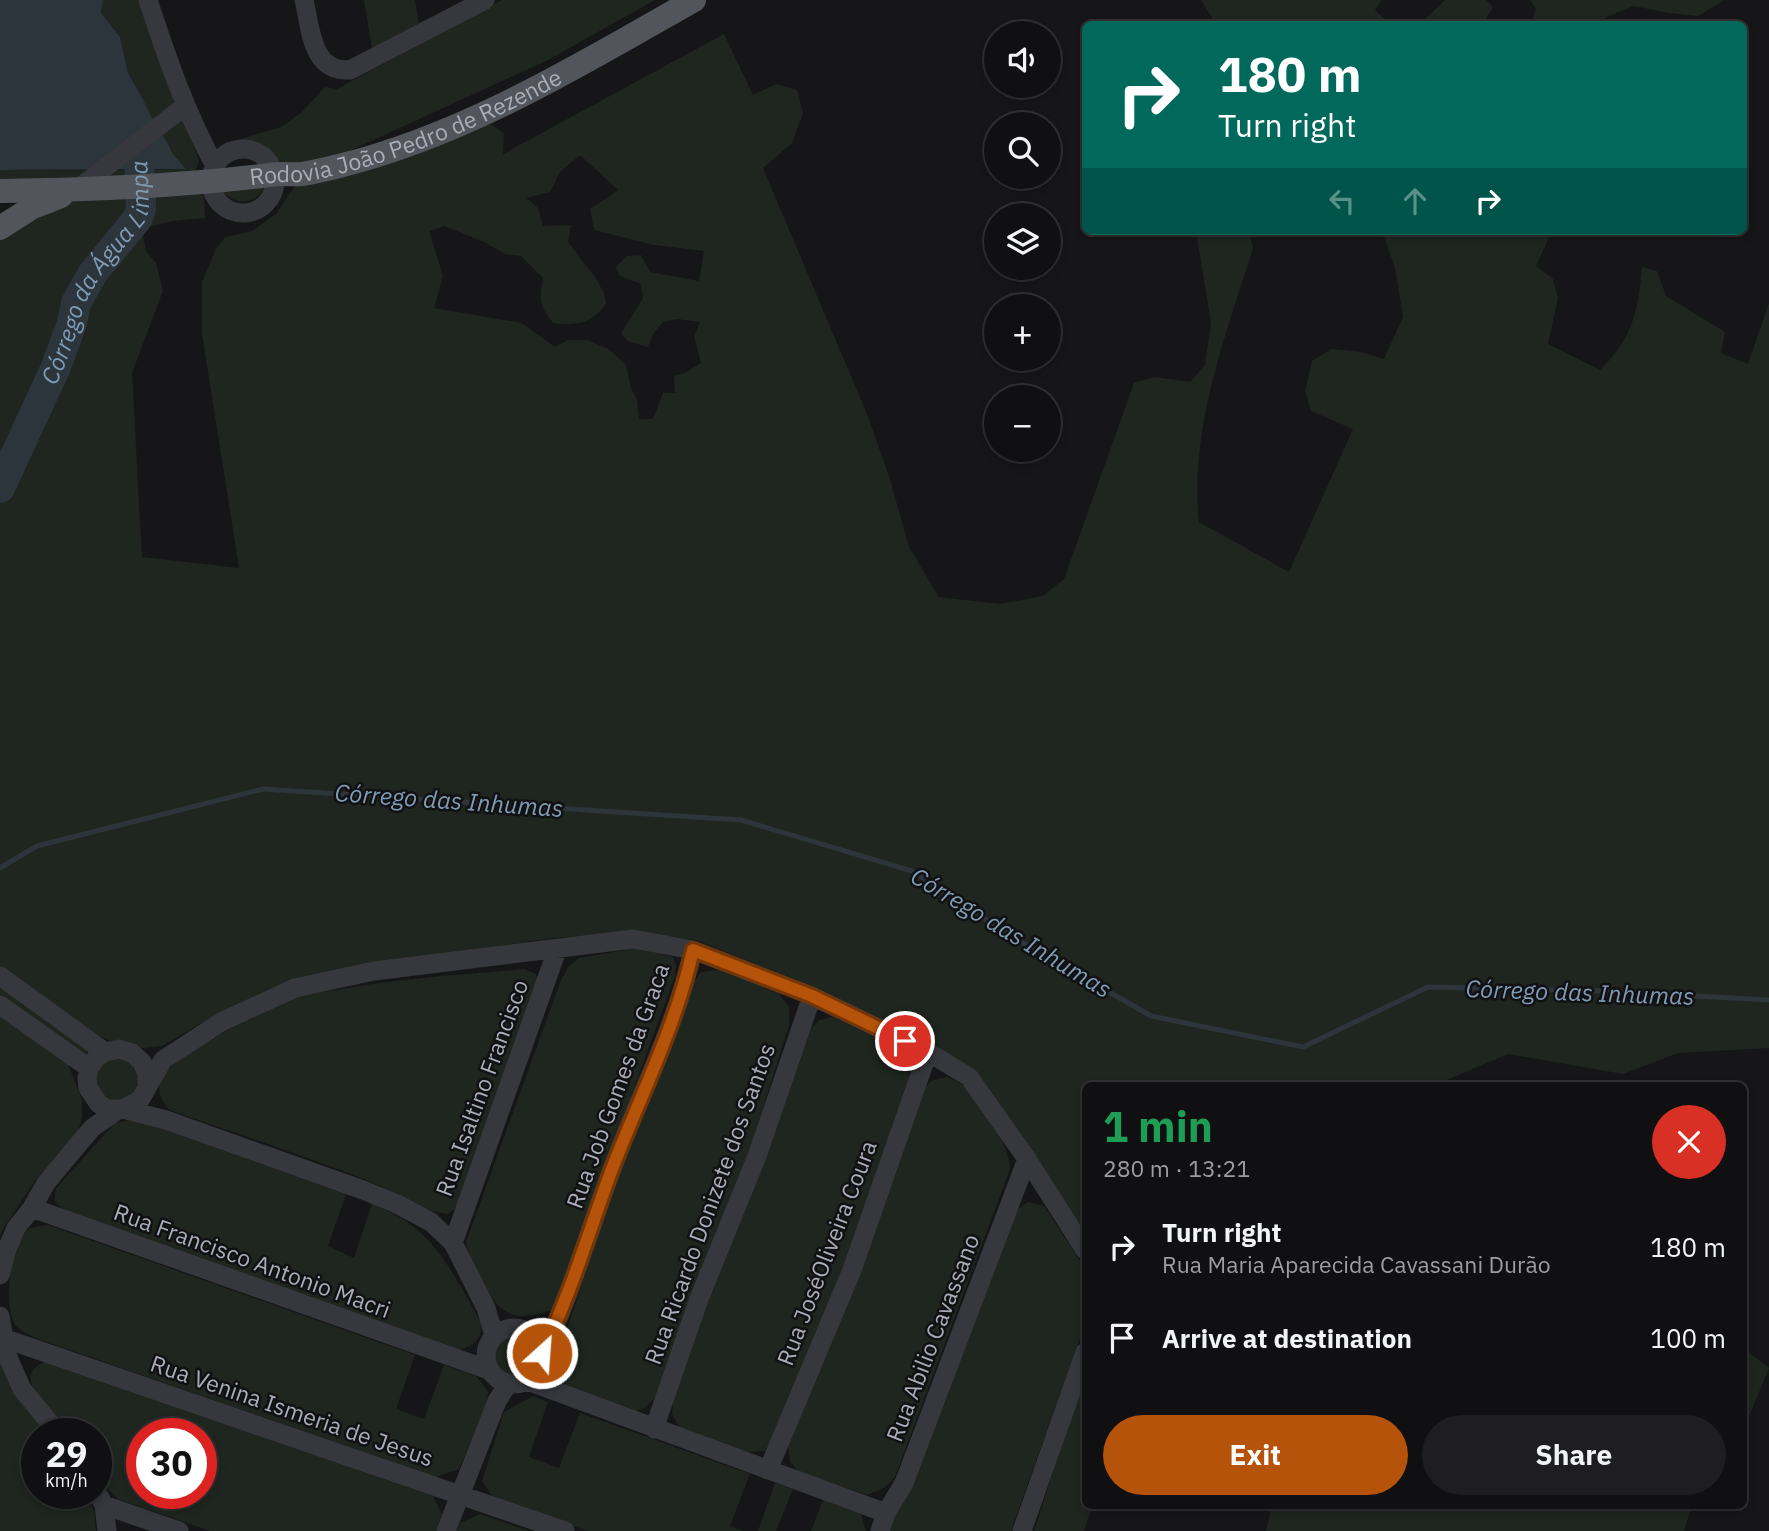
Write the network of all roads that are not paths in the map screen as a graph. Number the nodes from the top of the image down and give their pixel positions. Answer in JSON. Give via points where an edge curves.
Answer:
{"nodes":[{"id":1,"x":149,"y":0,"type":"edge"},
{"id":2,"x":304,"y":0,"type":"edge"},
{"id":3,"x":694,"y":0,"type":"edge"},
{"id":4,"x":480,"y":1,"type":"edge"},
{"id":5,"x":185,"y":106,"type":"junction"},
{"id":6,"x":274,"y":175,"type":"junction"},
{"id":7,"x":208,"y":176,"type":"junction"},
{"id":8,"x":91,"y":183,"type":"junction"},
{"id":9,"x":0,"y":191,"type":"edge"},
{"id":10,"x":0,"y":228,"type":"edge"},
{"id":11,"x":557,"y":950,"type":"junction"},
{"id":12,"x":693,"y":950,"type":"junction"},
{"id":13,"x":0,"y":976,"type":"edge"},
{"id":14,"x":812,"y":996,"type":"junction"},
{"id":15,"x":0,"y":1006,"type":"edge"},
{"id":16,"x":105,"y":1052,"type":"junction"},
{"id":17,"x":928,"y":1052,"type":"junction"},
{"id":18,"x":132,"y":1053,"type":"junction"},
{"id":19,"x":163,"y":1059,"type":"junction"},
{"id":20,"x":89,"y":1068,"type":"junction"},
{"id":21,"x":146,"y":1089,"type":"junction"},
{"id":22,"x":92,"y":1097,"type":"junction"},
{"id":23,"x":120,"y":1110,"type":"junction"},
{"id":24,"x":166,"y":1120,"type":"junction"},
{"id":25,"x":92,"y":1128,"type":"junction"},
{"id":26,"x":1027,"y":1159,"type":"junction"},
{"id":27,"x":32,"y":1208,"type":"junction"},
{"id":28,"x":453,"y":1243,"type":"junction"},
{"id":29,"x":1082,"y":1245,"type":"edge"},
{"id":30,"x":0,"y":1275,"type":"edge"},
{"id":31,"x":0,"y":1316,"type":"edge"},
{"id":32,"x":499,"y":1333,"type":"junction"},
{"id":33,"x":4,"y":1338,"type":"junction"},
{"id":34,"x":540,"y":1346,"type":"junction"},
{"id":35,"x":1082,"y":1361,"type":"edge"},
{"id":36,"x":532,"y":1378,"type":"junction"},
{"id":37,"x":496,"y":1379,"type":"junction"},
{"id":38,"x":46,"y":1418,"type":"edge"},
{"id":39,"x":654,"y":1429,"type":"junction"},
{"id":40,"x":768,"y":1470,"type":"junction"},
{"id":41,"x":461,"y":1494,"type":"junction"},
{"id":42,"x":112,"y":1503,"type":"edge"},
{"id":43,"x":102,"y":1509,"type":"edge"},
{"id":44,"x":883,"y":1522,"type":"edge"},
{"id":45,"x":107,"y":1531,"type":"edge"},
{"id":46,"x":179,"y":1531,"type":"edge"},
{"id":47,"x":446,"y":1531,"type":"edge"},
{"id":48,"x":565,"y":1531,"type":"edge"},
{"id":49,"x":1022,"y":1531,"type":"edge"}],
"edges":[{"from":1,"to":5,"type":"street"},
{"from":2,"to":4,"type":"street","via":[[317,54],[338,71],[350,70]]},
{"from":3,"to":6,"type":"main road","name":"Rodovia João Pedro de Rezende","via":[[557,78],[482,113],[338,167]]},
{"from":5,"to":7,"type":"street"},
{"from":5,"to":8,"type":"street"},
{"from":6,"to":7,"type":"main road","name":"Rodovia João Pedro de Rezende"},
{"from":6,"to":7,"type":"street","via":[[262,154],[239,149]]},
{"from":6,"to":7,"type":"street","via":[[270,200],[247,213],[222,206]]},
{"from":7,"to":8,"type":"main road","name":"Rodovia João Pedro de Rezende"},
{"from":8,"to":9,"type":"main road","name":"Rodovia João Pedro de Rezende"},
{"from":8,"to":10,"type":"main road","name":"Rodovia João Pedro de Rezende","via":[[33,207]]},
{"from":11,"to":12,"type":"street","via":[[633,939]]},
{"from":11,"to":19,"type":"street","via":[[374,971],[295,988],[221,1022]]},
{"from":11,"to":28,"type":"street","name":"Rua Isaltino Francisco"},
{"from":12,"to":14,"type":"street"},
{"from":12,"to":34,"type":"street","name":"Rua Job Gomes da Graca","via":[[686,983],[559,1318]]},
{"from":13,"to":16,"type":"street"},
{"from":14,"to":17,"type":"street"},
{"from":14,"to":39,"type":"street","name":"Rua Ricardo Donizete dos Santos"},
{"from":15,"to":20,"type":"street"},
{"from":16,"to":18,"type":"street","via":[[119,1049]]},
{"from":16,"to":20,"type":"street"},
{"from":17,"to":26,"type":"street","via":[[970,1077]]},
{"from":17,"to":40,"type":"street","name":"Rua JoséOliveira Coura","via":[[852,1270]]},
{"from":18,"to":19,"type":"street"},
{"from":18,"to":21,"type":"street","via":[[147,1073]]},
{"from":19,"to":21,"type":"street"},
{"from":20,"to":22,"type":"street","via":[[86,1078]]},
{"from":21,"to":23,"type":"street","via":[[132,1106]]},
{"from":21,"to":24,"type":"street"},
{"from":22,"to":23,"type":"street","via":[[108,1109]]},
{"from":22,"to":25,"type":"street"},
{"from":23,"to":24,"type":"street"},
{"from":23,"to":25,"type":"street"},
{"from":24,"to":28,"type":"street","via":[[397,1204],[430,1222]]},
{"from":25,"to":27,"type":"street","via":[[46,1183]]},
{"from":26,"to":29,"type":"street"},
{"from":26,"to":44,"type":"street","name":"Rua Abilio Cavassano","via":[[904,1483]]},
{"from":27,"to":30,"type":"street","via":[[16,1228]]},
{"from":27,"to":37,"type":"street","name":"Rua Francisco Antonio Macri","via":[[455,1359]]},
{"from":28,"to":32,"type":"street"},
{"from":31,"to":33,"type":"street"},
{"from":32,"to":34,"type":"street","via":[[522,1329]]},
{"from":32,"to":37,"type":"street","via":[[486,1350]]},
{"from":33,"to":38,"type":"street","via":[[22,1389]]},
{"from":33,"to":41,"type":"street","name":"Rua Venina Ismeria de Jesus"},
{"from":34,"to":36,"type":"street","via":[[541,1364]]},
{"from":35,"to":49,"type":"street"},
{"from":36,"to":37,"type":"street","via":[[515,1385]]},
{"from":36,"to":39,"type":"street","via":[[559,1394]]},
{"from":37,"to":41,"type":"street"},
{"from":39,"to":40,"type":"street"},
{"from":40,"to":44,"type":"street"},
{"from":41,"to":47,"type":"street"},
{"from":41,"to":48,"type":"street","name":"Rua Venina Ismeria de Jesus"},
{"from":42,"to":46,"type":"street"},
{"from":43,"to":45,"type":"street"}]}
